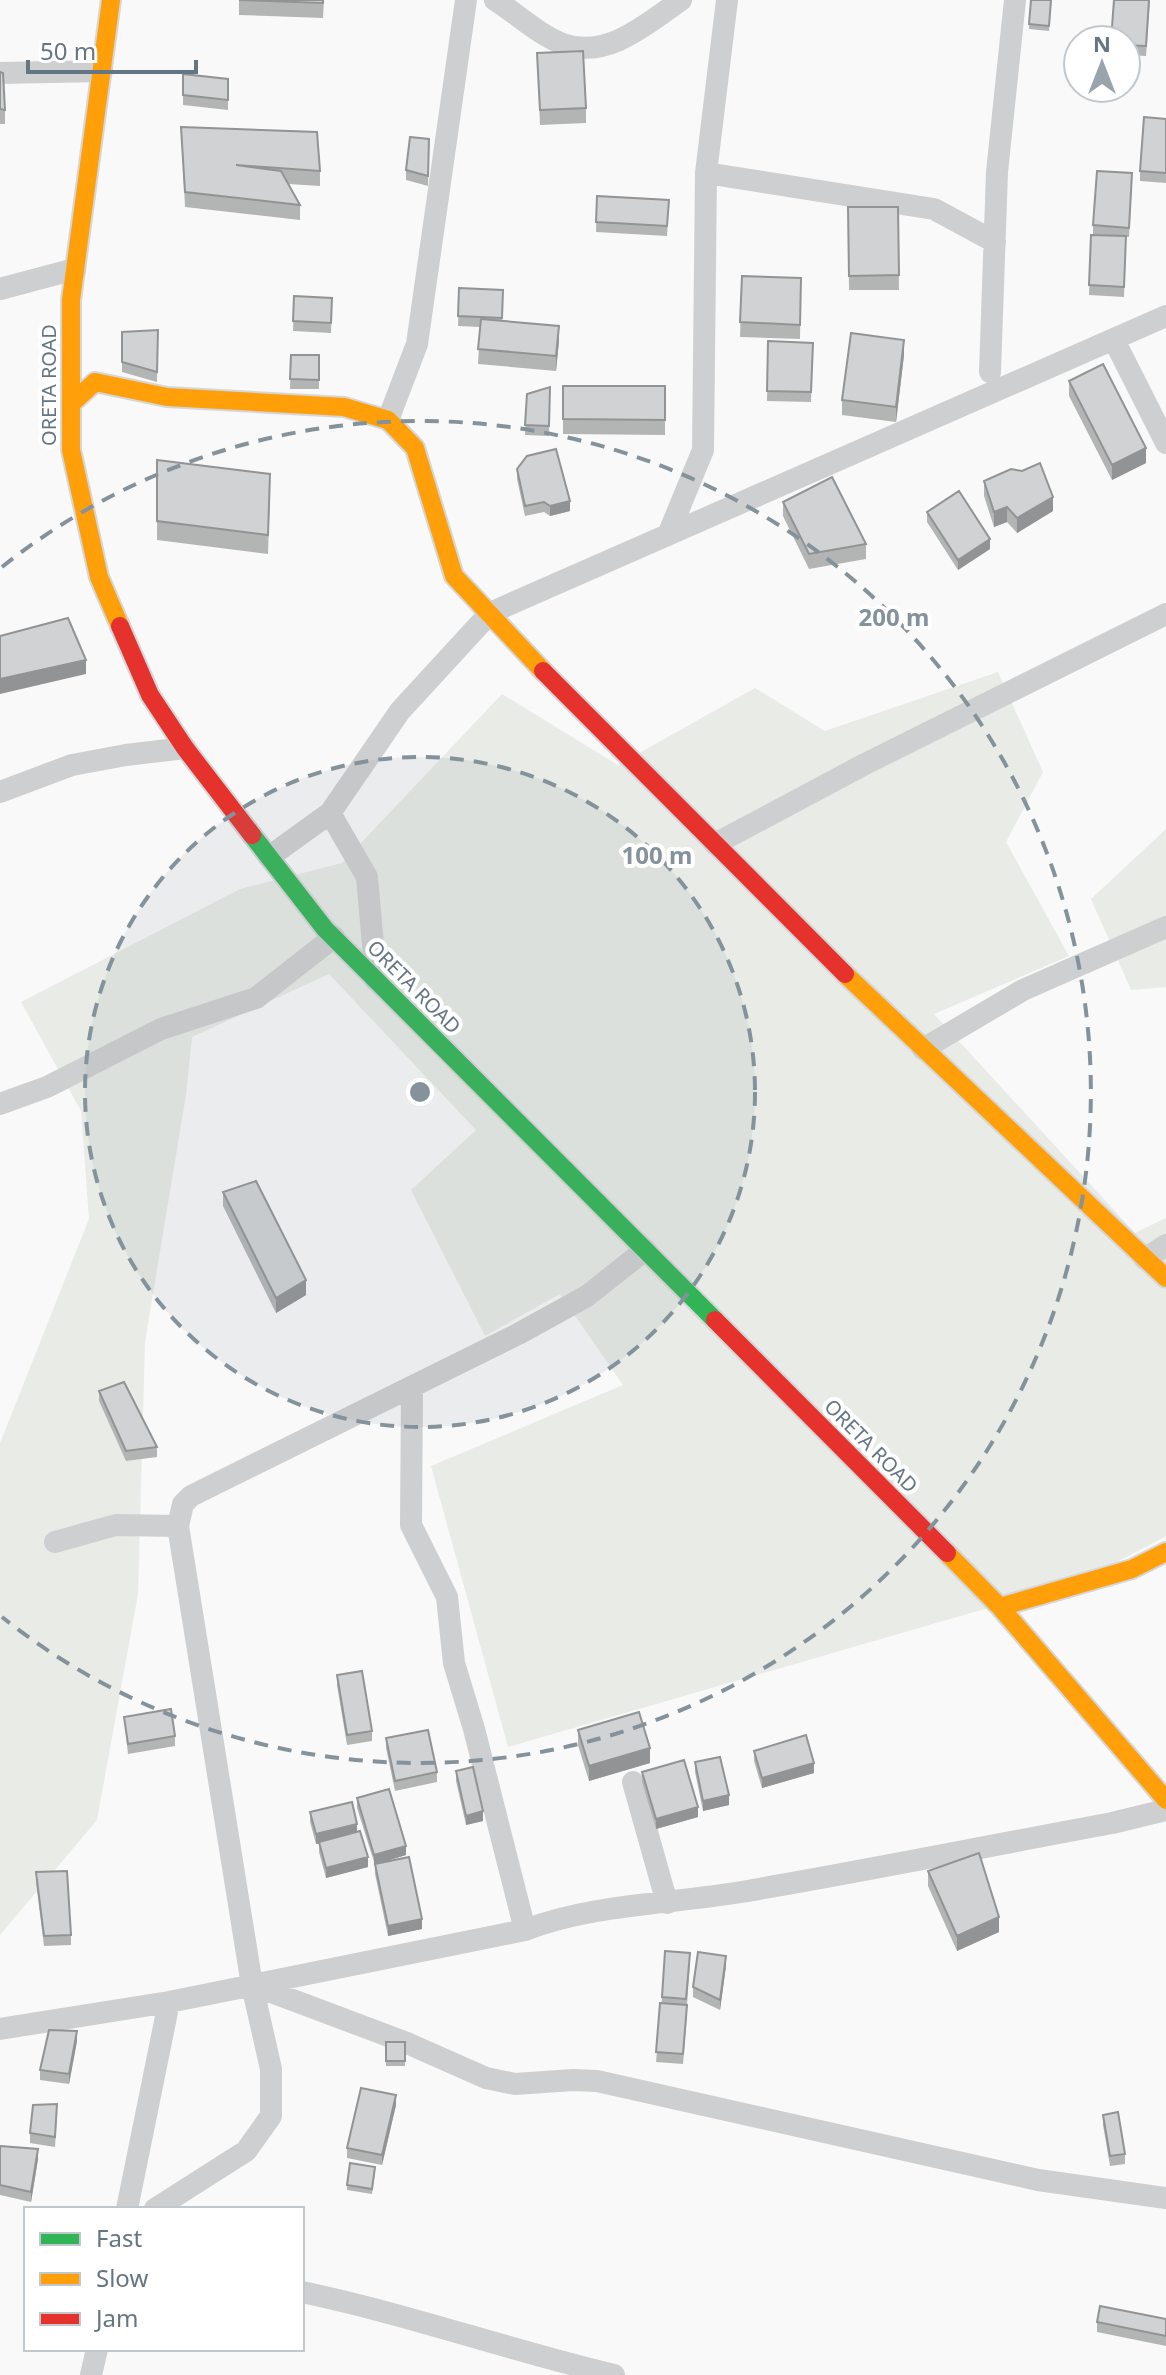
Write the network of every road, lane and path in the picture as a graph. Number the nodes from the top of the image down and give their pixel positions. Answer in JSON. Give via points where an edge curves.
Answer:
{"nodes":[{"id":1,"x":111,"y":0,"type":"edge"},
{"id":2,"x":466,"y":0,"type":"edge"},
{"id":3,"x":495,"y":0,"type":"edge"},
{"id":4,"x":681,"y":0,"type":"edge"},
{"id":5,"x":727,"y":0,"type":"edge"},
{"id":6,"x":1015,"y":0,"type":"edge"},
{"id":7,"x":102,"y":71,"type":"junction"},
{"id":8,"x":0,"y":73,"type":"edge"},
{"id":9,"x":706,"y":173,"type":"junction"},
{"id":10,"x":995,"y":242,"type":"junction"},
{"id":11,"x":75,"y":269,"type":"junction"},
{"id":12,"x":0,"y":289,"type":"edge"},
{"id":13,"x":1166,"y":316,"type":"edge"},
{"id":14,"x":1114,"y":340,"type":"junction"},
{"id":15,"x":990,"y":372,"type":"dead end"},
{"id":16,"x":71,"y":404,"type":"junction"},
{"id":17,"x":388,"y":420,"type":"junction"},
{"id":18,"x":1166,"y":443,"type":"edge"},
{"id":19,"x":668,"y":535,"type":"junction"},
{"id":20,"x":490,"y":613,"type":"junction"},
{"id":21,"x":1166,"y":614,"type":"edge"},
{"id":22,"x":185,"y":748,"type":"junction"},
{"id":23,"x":0,"y":792,"type":"edge"},
{"id":24,"x":330,"y":813,"type":"junction"},
{"id":25,"x":715,"y":844,"type":"junction"},
{"id":26,"x":269,"y":857,"type":"junction"},
{"id":27,"x":1166,"y":927,"type":"edge"},
{"id":28,"x":334,"y":937,"type":"junction"},
{"id":29,"x":376,"y":980,"type":"junction"},
{"id":30,"x":923,"y":1049,"type":"junction"},
{"id":31,"x":0,"y":1104,"type":"edge"},
{"id":32,"x":1166,"y":1245,"type":"edge"},
{"id":33,"x":645,"y":1250,"type":"junction"},
{"id":34,"x":1145,"y":1259,"type":"junction"},
{"id":35,"x":1166,"y":1278,"type":"edge"},
{"id":36,"x":412,"y":1387,"type":"junction"},
{"id":37,"x":178,"y":1526,"type":"junction"},
{"id":38,"x":55,"y":1542,"type":"dead end"},
{"id":39,"x":1166,"y":1552,"type":"edge"},
{"id":40,"x":1000,"y":1607,"type":"junction"},
{"id":41,"x":633,"y":1782,"type":"dead end"},
{"id":42,"x":1166,"y":1800,"type":"edge"},
{"id":43,"x":1166,"y":1810,"type":"edge"},
{"id":44,"x":667,"y":1903,"type":"junction"},
{"id":45,"x":525,"y":1930,"type":"junction"},
{"id":46,"x":252,"y":1985,"type":"junction"},
{"id":47,"x":169,"y":2002,"type":"junction"},
{"id":48,"x":0,"y":2029,"type":"edge"},
{"id":49,"x":1166,"y":2198,"type":"edge"},
{"id":50,"x":127,"y":2207,"type":"edge"},
{"id":51,"x":158,"y":2207,"type":"edge"},
{"id":52,"x":304,"y":2292,"type":"edge"},
{"id":53,"x":97,"y":2351,"type":"edge"},
{"id":54,"x":91,"y":2375,"type":"edge"},
{"id":55,"x":614,"y":2375,"type":"edge"}],
"edges":[{"from":1,"to":7,"type":"street","name":"ORETA ROAD"},
{"from":2,"to":17,"type":"street","via":[[417,344]]},
{"from":3,"to":4,"type":"street","via":[[555,40],[581,46],[604,45],[635,33]]},
{"from":5,"to":9,"type":"street"},
{"from":6,"to":10,"type":"street"},
{"from":7,"to":8,"type":"street"},
{"from":7,"to":11,"type":"street","name":"ORETA ROAD"},
{"from":9,"to":10,"type":"street","via":[[934,209]]},
{"from":9,"to":19,"type":"street","via":[[703,450]]},
{"from":10,"to":15,"type":"street"},
{"from":11,"to":12,"type":"street"},
{"from":11,"to":16,"type":"street","name":"ORETA ROAD"},
{"from":13,"to":14,"type":"street"},
{"from":14,"to":18,"type":"street"},
{"from":14,"to":19,"type":"street"},
{"from":16,"to":17,"type":"street","via":[[95,382],[167,397],[344,407]]},
{"from":16,"to":22,"type":"street","name":"ORETA ROAD","via":[[71,450],[99,577],[150,695]]},
{"from":17,"to":20,"type":"street","via":[[415,448],[454,576]]},
{"from":19,"to":20,"type":"street"},
{"from":20,"to":24,"type":"street","via":[[400,711]]},
{"from":20,"to":25,"type":"street"},
{"from":21,"to":25,"type":"street"},
{"from":22,"to":23,"type":"street","via":[[72,765]]},
{"from":22,"to":26,"type":"street","name":"ORETA ROAD"},
{"from":24,"to":26,"type":"street"},
{"from":24,"to":29,"type":"street","via":[[367,877]]},
{"from":25,"to":30,"type":"street"},
{"from":26,"to":28,"type":"street","name":"ORETA ROAD"},
{"from":27,"to":30,"type":"street","via":[[1023,990]]},
{"from":28,"to":29,"type":"street","name":"ORETA ROAD"},
{"from":28,"to":31,"type":"street","via":[[256,998],[161,1029],[47,1087]]},
{"from":29,"to":33,"type":"street","name":"ORETA ROAD"},
{"from":30,"to":34,"type":"street"},
{"from":32,"to":34,"type":"street"},
{"from":33,"to":36,"type":"street","via":[[587,1296]]},
{"from":33,"to":40,"type":"street","name":"ORETA ROAD"},
{"from":34,"to":35,"type":"street"},
{"from":36,"to":37,"type":"street","via":[[191,1496],[183,1504]]},
{"from":36,"to":45,"type":"street","via":[[411,1525],[447,1597],[454,1663]]},
{"from":37,"to":38,"type":"street","via":[[116,1525]]},
{"from":37,"to":46,"type":"street"},
{"from":39,"to":40,"type":"street","via":[[1132,1569]]},
{"from":40,"to":42,"type":"street","name":"ORETA ROAD"},
{"from":41,"to":44,"type":"street"},
{"from":43,"to":44,"type":"street"},
{"from":44,"to":45,"type":"street","via":[[603,1911]]},
{"from":45,"to":46,"type":"street"},
{"from":46,"to":47,"type":"street"},
{"from":46,"to":49,"type":"street","via":[[486,2078],[515,2084],[597,2081],[1038,2180]]},
{"from":46,"to":51,"type":"street","via":[[271,2069],[271,2116],[246,2151]]},
{"from":47,"to":48,"type":"street"},
{"from":47,"to":50,"type":"street"},
{"from":52,"to":55,"type":"street"},
{"from":53,"to":54,"type":"street"}]}
